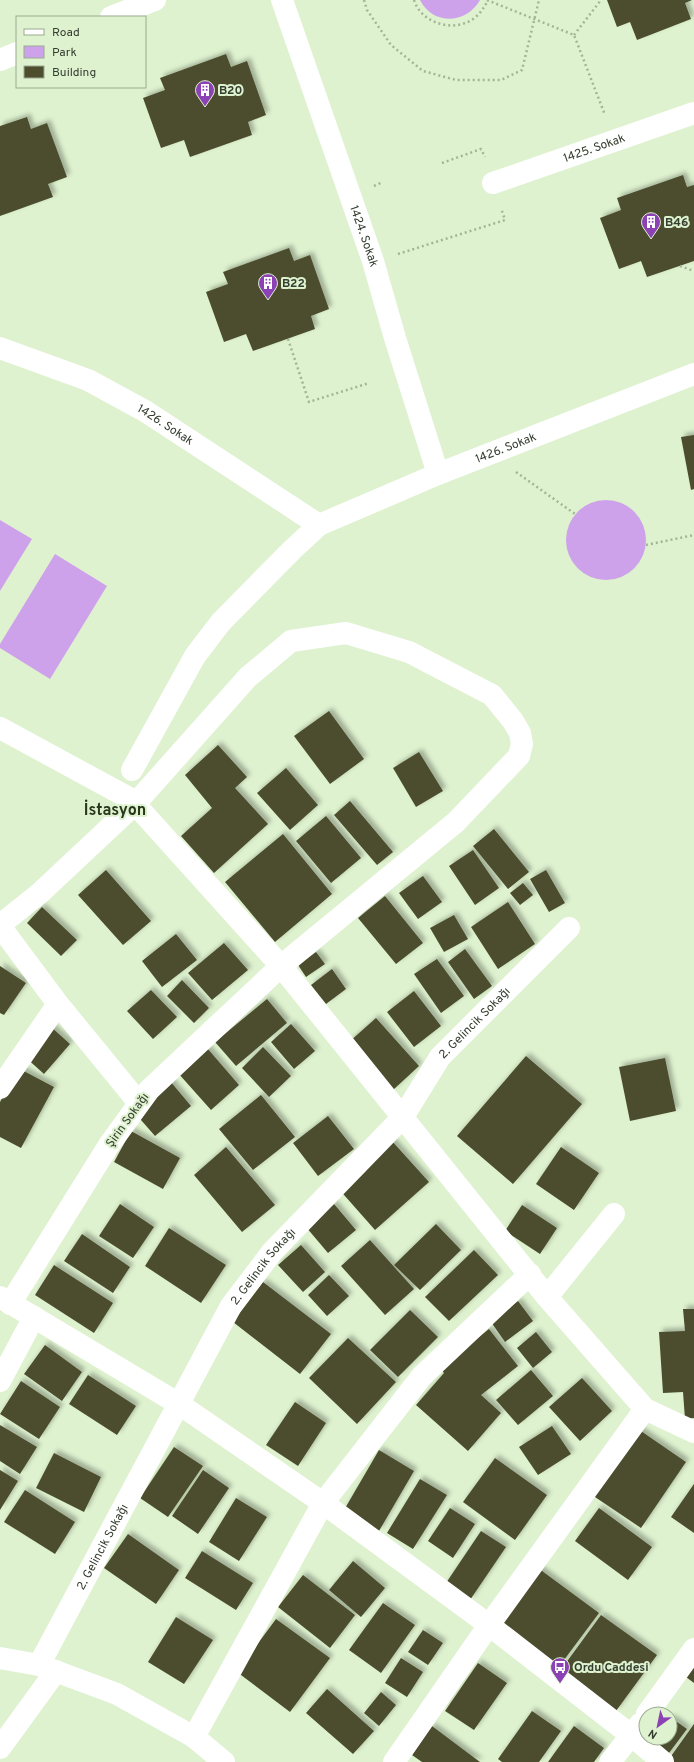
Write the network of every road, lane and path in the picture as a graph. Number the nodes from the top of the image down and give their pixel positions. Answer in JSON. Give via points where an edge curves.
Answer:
{"nodes":[{"id":1,"x":155,"y":0,"type":"edge"},
{"id":2,"x":282,"y":0,"type":"edge"},
{"id":3,"x":364,"y":0,"type":"edge"},
{"id":4,"x":414,"y":0,"type":"edge"},
{"id":5,"x":488,"y":0,"type":"edge"},
{"id":6,"x":539,"y":0,"type":"edge"},
{"id":7,"x":601,"y":0,"type":"edge"},
{"id":8,"x":114,"y":16,"type":"edge"},
{"id":9,"x":534,"y":20,"type":"junction"},
{"id":10,"x":574,"y":35,"type":"junction"},
{"id":11,"x":16,"y":53,"type":"edge"},
{"id":12,"x":0,"y":60,"type":"edge"},
{"id":13,"x":694,"y":113,"type":"edge"},
{"id":14,"x":614,"y":140,"type":"junction"},
{"id":15,"x":482,"y":149,"type":"dead end"},
{"id":16,"x":442,"y":163,"type":"dead end"},
{"id":17,"x":493,"y":183,"type":"dead end"},
{"id":18,"x":505,"y":220,"type":"dead end"},
{"id":19,"x":409,"y":251,"type":"dead end"},
{"id":20,"x":680,"y":266,"type":"dead end"},
{"id":21,"x":694,"y":271,"type":"edge"},
{"id":22,"x":288,"y":339,"type":"dead end"},
{"id":23,"x":0,"y":348,"type":"edge"},
{"id":24,"x":694,"y":374,"type":"edge"},
{"id":25,"x":369,"y":383,"type":"dead end"},
{"id":26,"x":489,"y":454,"type":"junction"},
{"id":27,"x":438,"y":474,"type":"junction"},
{"id":28,"x":575,"y":514,"type":"dead end"},
{"id":29,"x":319,"y":525,"type":"junction"},
{"id":30,"x":694,"y":535,"type":"edge"},
{"id":31,"x":646,"y":545,"type":"dead end"},
{"id":32,"x":0,"y":728,"type":"edge"},
{"id":33,"x":132,"y":770,"type":"dead end"},
{"id":34,"x":135,"y":804,"type":"junction"},
{"id":35,"x":0,"y":926,"type":"edge"},
{"id":36,"x":569,"y":928,"type":"dead end"},
{"id":37,"x":281,"y":966,"type":"junction"},
{"id":38,"x":58,"y":1004,"type":"junction"},
{"id":39,"x":0,"y":1088,"type":"edge"},
{"id":40,"x":139,"y":1103,"type":"junction"},
{"id":41,"x":403,"y":1117,"type":"junction"},
{"id":42,"x":614,"y":1214,"type":"dead end"},
{"id":43,"x":530,"y":1274,"type":"junction"},
{"id":44,"x":547,"y":1297,"type":"junction"},
{"id":45,"x":5,"y":1300,"type":"edge"},
{"id":46,"x":34,"y":1317,"type":"junction"},
{"id":47,"x":0,"y":1381,"type":"edge"},
{"id":48,"x":179,"y":1404,"type":"junction"},
{"id":49,"x":645,"y":1409,"type":"junction"},
{"id":50,"x":694,"y":1432,"type":"edge"},
{"id":51,"x":324,"y":1503,"type":"junction"},
{"id":52,"x":489,"y":1625,"type":"junction"},
{"id":53,"x":694,"y":1649,"type":"edge"},
{"id":54,"x":0,"y":1658,"type":"edge"},
{"id":55,"x":48,"y":1668,"type":"junction"},
{"id":56,"x":653,"y":1706,"type":"edge"},
{"id":57,"x":638,"y":1728,"type":"edge"},
{"id":58,"x":632,"y":1736,"type":"junction"},
{"id":59,"x":194,"y":1737,"type":"junction"},
{"id":60,"x":0,"y":1748,"type":"edge"},
{"id":61,"x":224,"y":1762,"type":"edge"},
{"id":62,"x":394,"y":1762,"type":"edge"},
{"id":63,"x":610,"y":1762,"type":"edge"},
{"id":64,"x":663,"y":1762,"type":"edge"}],
"edges":[{"from":1,"to":8,"type":"street"},
{"from":2,"to":27,"type":"street","name":"1424. Sokak","via":[[371,255]]},
{"from":3,"to":9,"type":"path","via":[[367,10],[391,45],[423,71],[456,80],[502,80],[522,70]]},
{"from":4,"to":5,"type":"path","via":[[423,15],[446,26],[460,25],[472,20],[481,12]]},
{"from":5,"to":9,"type":"path"},
{"from":6,"to":9,"type":"path"},
{"from":7,"to":10,"type":"path"},
{"from":9,"to":10,"type":"path"},
{"from":10,"to":14,"type":"path"},
{"from":11,"to":12,"type":"street"},
{"from":13,"to":14,"type":"street","name":"1425. Sokak"},
{"from":14,"to":17,"type":"street","name":"1425. Sokak"},
{"from":15,"to":16,"type":"path"},
{"from":18,"to":19,"type":"path"},
{"from":20,"to":21,"type":"path"},
{"from":22,"to":25,"type":"path","via":[[309,402]]},
{"from":23,"to":29,"type":"street","name":"1426. Sokak","via":[[94,383],[144,411]]},
{"from":24,"to":26,"type":"street","name":"1426. Sokak"},
{"from":26,"to":27,"type":"street","name":"1426. Sokak"},
{"from":26,"to":28,"type":"path"},
{"from":27,"to":29,"type":"street","name":"1426. Sokak"},
{"from":29,"to":33,"type":"street","name":"1426. Sokak","via":[[217,627],[195,656]]},
{"from":30,"to":31,"type":"path"},
{"from":32,"to":34,"type":"street","via":[[129,798]]},
{"from":34,"to":35,"type":"street","name":"Şirin Sokağı","via":[[40,893]]},
{"from":34,"to":37,"type":"street"},
{"from":34,"to":37,"type":"street","name":"Şirin Sokağı","via":[[248,677],[291,641],[346,633],[409,652],[492,695],[520,733],[522,744],[519,756],[456,822]]},
{"from":35,"to":38,"type":"street"},
{"from":36,"to":41,"type":"street","name":"2. Gelincik Sokağı","via":[[440,1057]]},
{"from":37,"to":40,"type":"street","name":"Şirin Sokağı","via":[[154,1085]]},
{"from":37,"to":41,"type":"street"},
{"from":38,"to":39,"type":"street"},
{"from":38,"to":40,"type":"street"},
{"from":40,"to":45,"type":"street","name":"Şirin Sokağı"},
{"from":41,"to":43,"type":"street"},
{"from":41,"to":48,"type":"street","name":"2. Gelincik Sokağı","via":[[272,1252],[231,1306]]},
{"from":42,"to":44,"type":"street"},
{"from":43,"to":44,"type":"street"},
{"from":43,"to":51,"type":"street","via":[[422,1376]]},
{"from":44,"to":49,"type":"street"},
{"from":45,"to":46,"type":"street"},
{"from":46,"to":47,"type":"street"},
{"from":46,"to":48,"type":"street"},
{"from":48,"to":51,"type":"street"},
{"from":48,"to":55,"type":"street","name":"2. Gelincik Sokağı"},
{"from":49,"to":50,"type":"street"},
{"from":49,"to":52,"type":"street"},
{"from":51,"to":52,"type":"street"},
{"from":51,"to":59,"type":"street"},
{"from":52,"to":58,"type":"street"},
{"from":52,"to":62,"type":"street"},
{"from":53,"to":56,"type":"street"},
{"from":54,"to":55,"type":"street"},
{"from":55,"to":59,"type":"street","via":[[117,1694]]},
{"from":55,"to":60,"type":"street","name":"2. Gelincik Sokağı"},
{"from":57,"to":58,"type":"street"},
{"from":58,"to":63,"type":"street"},
{"from":58,"to":64,"type":"street"},
{"from":59,"to":61,"type":"street"}]}
